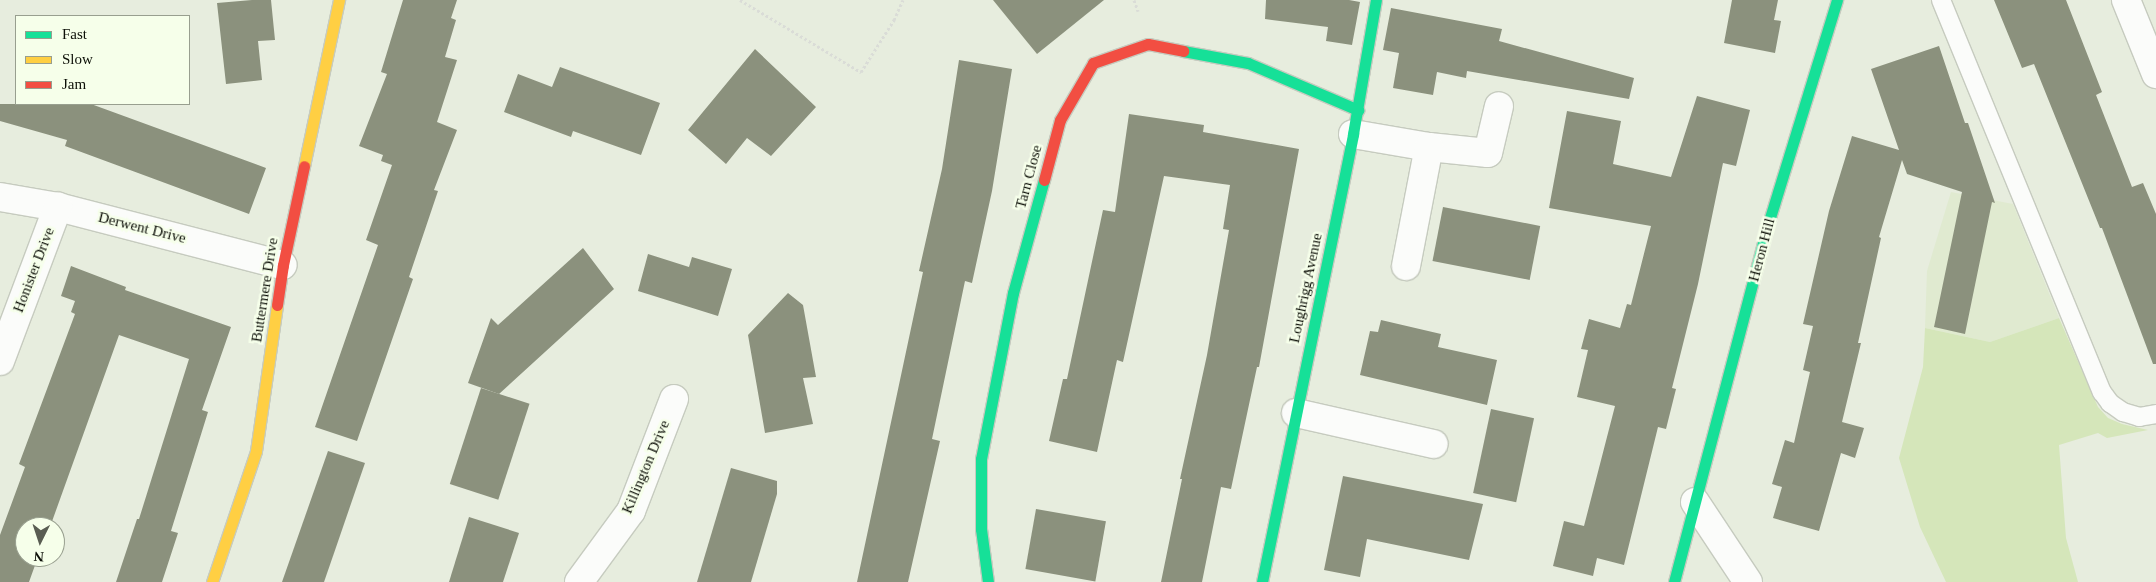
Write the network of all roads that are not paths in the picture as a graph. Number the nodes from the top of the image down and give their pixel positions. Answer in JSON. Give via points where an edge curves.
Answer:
{"nodes":[{"id":1,"x":339,"y":0,"type":"edge"},
{"id":2,"x":1376,"y":0,"type":"edge"},
{"id":3,"x":1837,"y":0,"type":"edge"},
{"id":4,"x":1942,"y":0,"type":"edge"},
{"id":5,"x":2126,"y":0,"type":"edge"},
{"id":6,"x":2156,"y":74,"type":"edge"},
{"id":7,"x":1499,"y":106,"type":"dead end"},
{"id":8,"x":1356,"y":122,"type":"junction"},
{"id":9,"x":1429,"y":147,"type":"junction"},
{"id":10,"x":0,"y":197,"type":"edge"},
{"id":11,"x":58,"y":207,"type":"junction"},
{"id":12,"x":283,"y":265,"type":"junction"},
{"id":13,"x":1406,"y":266,"type":"dead end"},
{"id":14,"x":0,"y":361,"type":"edge"},
{"id":15,"x":674,"y":399,"type":"dead end"},
{"id":16,"x":1296,"y":413,"type":"junction"},
{"id":17,"x":2156,"y":414,"type":"edge"},
{"id":18,"x":1434,"y":444,"type":"dead end"},
{"id":19,"x":1695,"y":502,"type":"junction"},
{"id":20,"x":212,"y":582,"type":"edge"},
{"id":21,"x":579,"y":582,"type":"edge"},
{"id":22,"x":988,"y":582,"type":"edge"},
{"id":23,"x":1262,"y":582,"type":"edge"},
{"id":24,"x":1674,"y":582,"type":"edge"},
{"id":25,"x":1748,"y":582,"type":"edge"}],
"edges":[{"from":1,"to":12,"type":"street","name":"Buttermere Drive"},
{"from":2,"to":8,"type":"street","name":"Loughrigg Avenue"},
{"from":3,"to":19,"type":"street","name":"Heron Hill","via":[[1766,234]]},
{"from":4,"to":17,"type":"lane","via":[[2102,392],[2123,412],[2140,417]]},
{"from":5,"to":6,"type":"street"},
{"from":7,"to":9,"type":"street","via":[[1488,154]]},
{"from":8,"to":9,"type":"street"},
{"from":8,"to":16,"type":"street","name":"Loughrigg Avenue"},
{"from":8,"to":22,"type":"street","name":"Tarn Close","via":[[1248,63],[1148,44],[1093,63],[1060,120],[1013,293],[981,458],[981,529]]},
{"from":9,"to":13,"type":"street"},
{"from":10,"to":11,"type":"street","name":"Derwent Drive"},
{"from":11,"to":12,"type":"street","name":"Derwent Drive"},
{"from":11,"to":14,"type":"street","name":"Honister Drive"},
{"from":12,"to":20,"type":"street","name":"Buttermere Drive","via":[[256,451]]},
{"from":15,"to":21,"type":"street","name":"Killington Drive","via":[[631,511]]},
{"from":16,"to":18,"type":"street"},
{"from":16,"to":23,"type":"street","name":"Loughrigg Avenue"},
{"from":19,"to":24,"type":"street","name":"Heron Hill"},
{"from":19,"to":25,"type":"street"}]}
